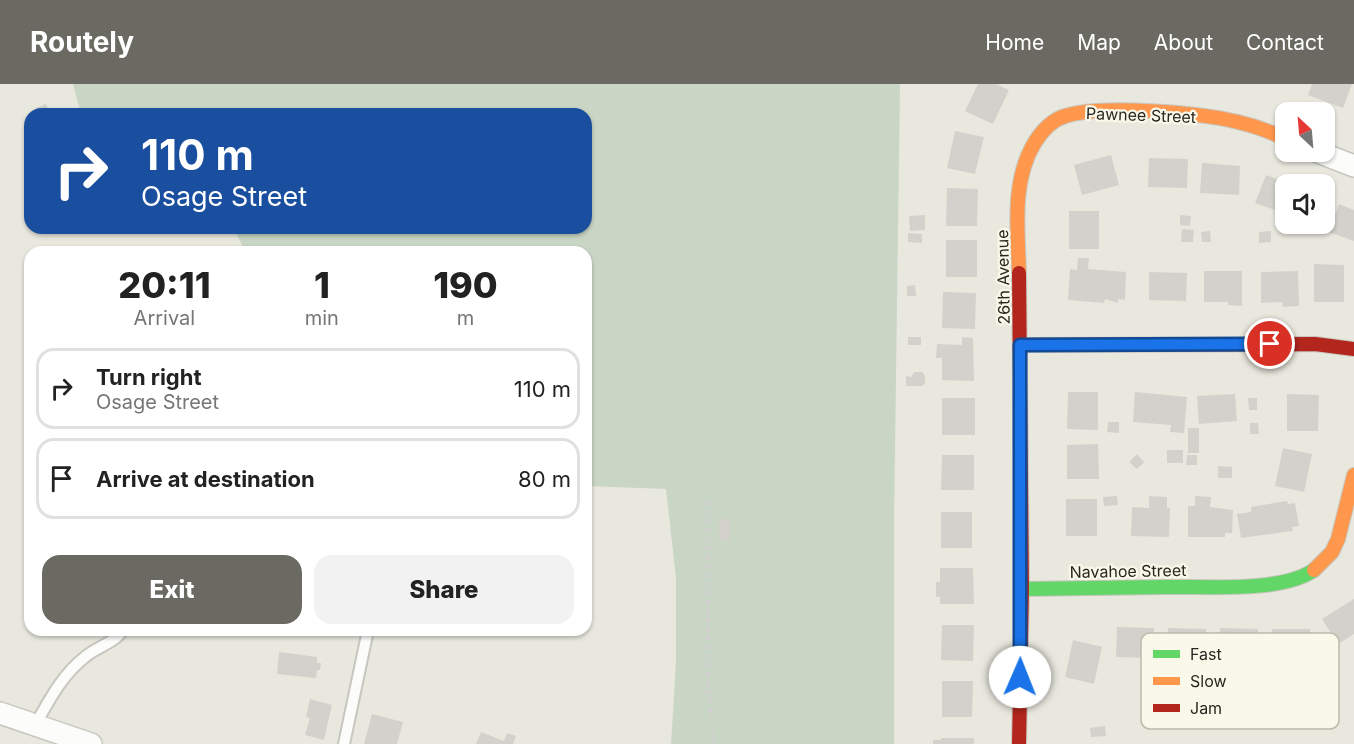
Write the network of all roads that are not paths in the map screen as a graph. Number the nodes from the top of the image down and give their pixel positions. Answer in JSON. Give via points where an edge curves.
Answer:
{"nodes":[{"id":1,"x":1275,"y":135,"type":"edge"},
{"id":2,"x":1335,"y":159,"type":"edge"},
{"id":3,"x":1354,"y":166,"type":"edge"},
{"id":4,"x":1018,"y":207,"type":"joint"},
{"id":5,"x":1020,"y":345,"type":"junction"},
{"id":6,"x":1354,"y":349,"type":"edge"},
{"id":7,"x":1354,"y":475,"type":"edge"},
{"id":8,"x":1022,"y":589,"type":"junction"},
{"id":9,"x":120,"y":636,"type":"edge"},
{"id":10,"x":367,"y":636,"type":"edge"},
{"id":11,"x":0,"y":713,"type":"edge"},
{"id":12,"x":35,"y":725,"type":"junction"},
{"id":13,"x":91,"y":744,"type":"edge"},
{"id":14,"x":345,"y":744,"type":"edge"},
{"id":15,"x":1019,"y":744,"type":"edge"}],
"edges":[{"from":1,"to":4,"type":"street","name":"Pawnee Street","via":[[1219,118],[1095,110],[1062,116],[1034,144],[1023,169]]},
{"from":2,"to":3,"type":"street"},
{"from":4,"to":5,"type":"street","name":"26th Avenue"},
{"from":5,"to":6,"type":"street","via":[[1315,344]]},
{"from":5,"to":8,"type":"street","name":"26th Avenue"},
{"from":7,"to":8,"type":"street","name":"Navahoe Street","via":[[1332,552],[1298,579],[1280,584],[1234,586]]},
{"from":8,"to":15,"type":"street","name":"26th Avenue"},
{"from":9,"to":12,"type":"lane","via":[[87,655],[64,675]]},
{"from":10,"to":14,"type":"lane"},
{"from":11,"to":12,"type":"street"},
{"from":12,"to":13,"type":"street"}]}
